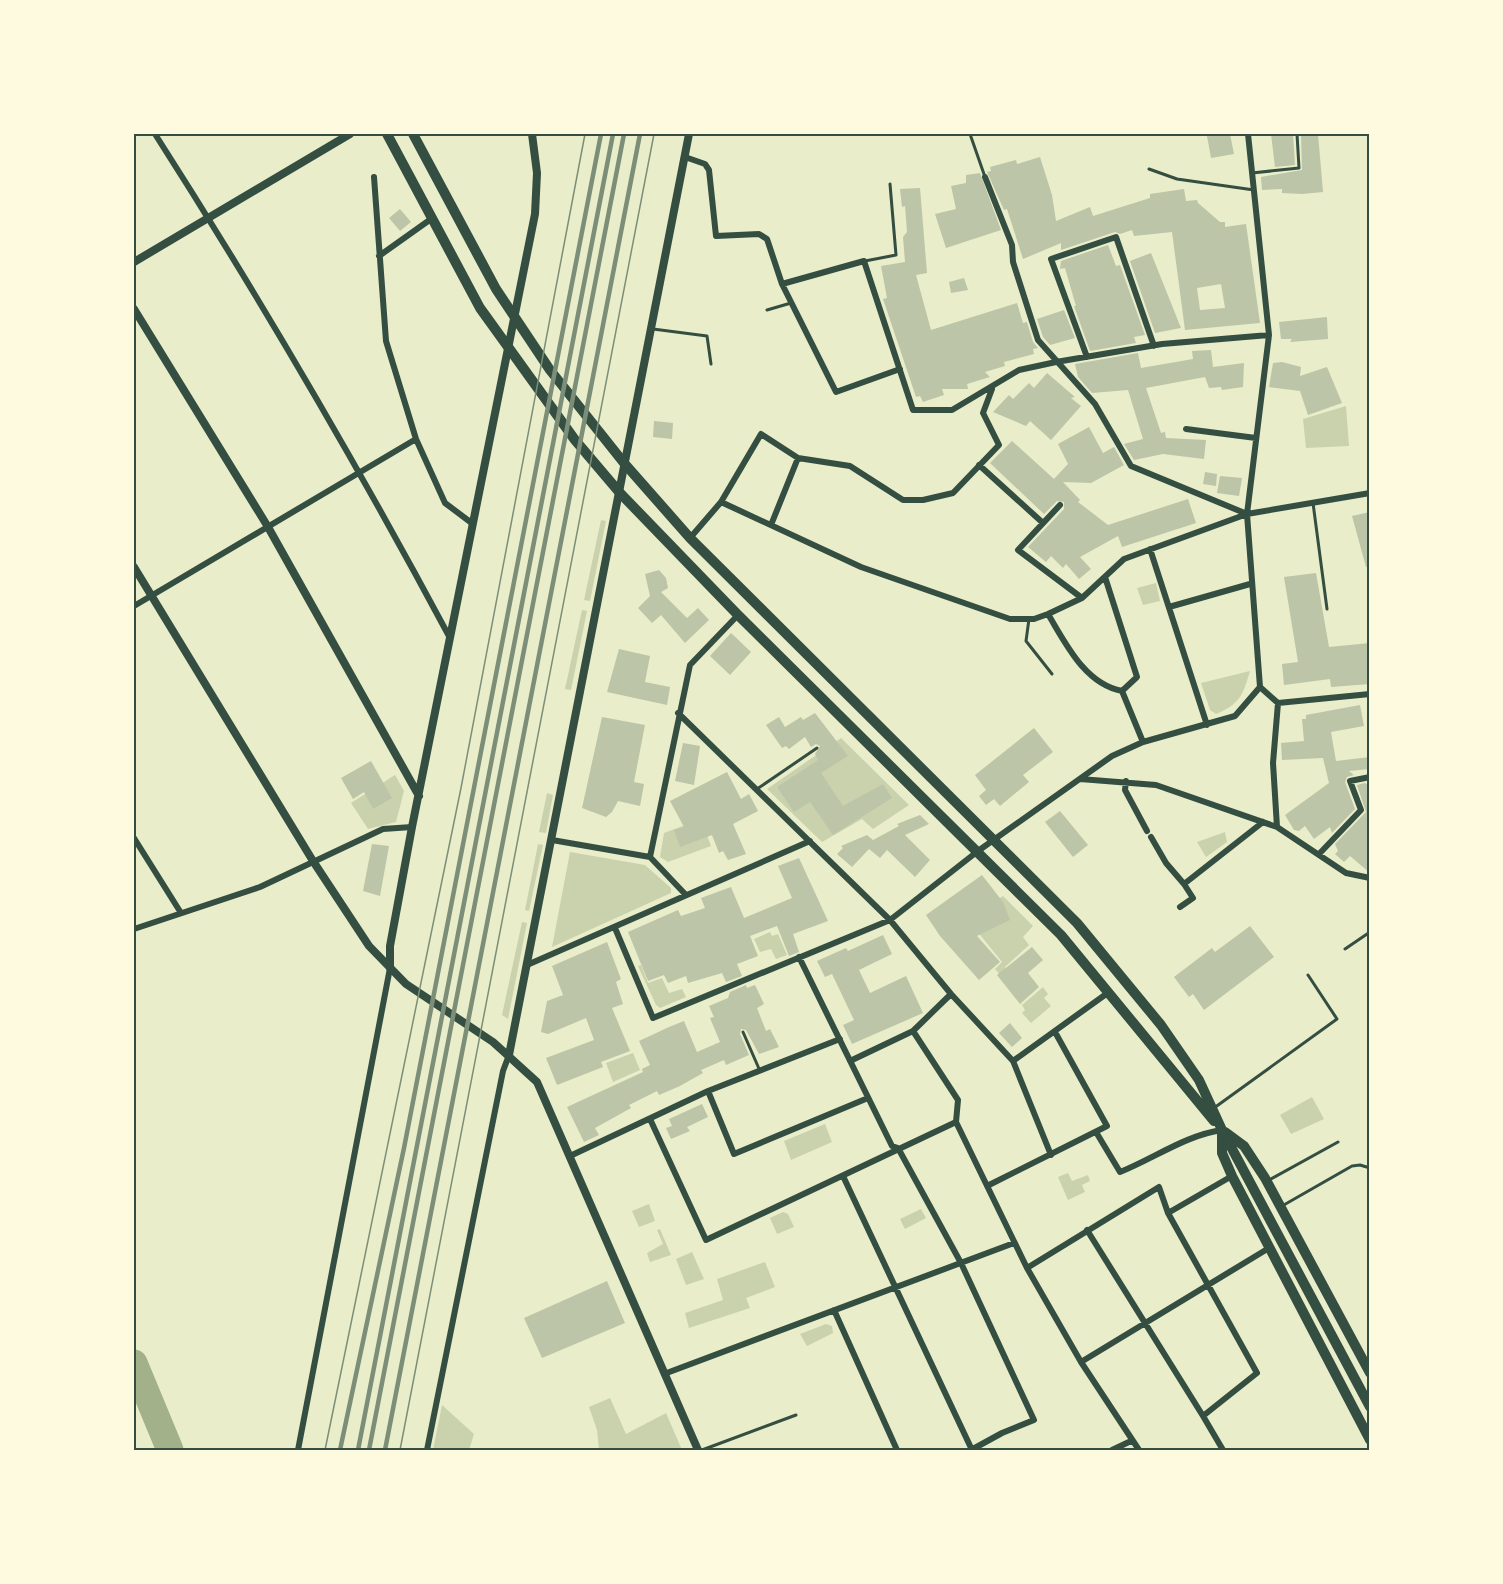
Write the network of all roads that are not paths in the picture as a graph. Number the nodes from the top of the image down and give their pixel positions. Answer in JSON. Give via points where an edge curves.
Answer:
{"nodes":[{"id":1,"x":155,"y":134,"type":"edge"},
{"id":2,"x":350,"y":134,"type":"edge"},
{"id":3,"x":387,"y":134,"type":"edge"},
{"id":4,"x":413,"y":134,"type":"edge"},
{"id":5,"x":532,"y":134,"type":"edge"},
{"id":6,"x":689,"y":134,"type":"edge"},
{"id":7,"x":970,"y":134,"type":"edge"},
{"id":8,"x":1248,"y":134,"type":"edge"},
{"id":9,"x":1297,"y":134,"type":"edge"},
{"id":10,"x":685,"y":157,"type":"junction"},
{"id":11,"x":1149,"y":169,"type":"dead end"},
{"id":12,"x":1252,"y":173,"type":"junction"},
{"id":13,"x":374,"y":177,"type":"dead end"},
{"id":14,"x":985,"y":177,"type":"joint"},
{"id":15,"x":890,"y":184,"type":"dead end"},
{"id":16,"x":1254,"y":190,"type":"junction"},
{"id":17,"x":208,"y":217,"type":"junction"},
{"id":18,"x":431,"y":219,"type":"junction"},
{"id":19,"x":379,"y":256,"type":"junction"},
{"id":20,"x":864,"y":261,"type":"junction"},
{"id":21,"x":134,"y":262,"type":"edge"},
{"id":22,"x":782,"y":284,"type":"junction"},
{"id":23,"x":791,"y":303,"type":"junction"},
{"id":24,"x":134,"y":309,"type":"edge"},
{"id":25,"x":767,"y":310,"type":"dead end"},
{"id":26,"x":514,"y":318,"type":"junction"},
{"id":27,"x":651,"y":329,"type":"junction"},
{"id":28,"x":1269,"y":335,"type":"junction"},
{"id":29,"x":1154,"y":346,"type":"junction"},
{"id":30,"x":508,"y":347,"type":"junction"},
{"id":31,"x":1087,"y":357,"type":"junction"},
{"id":32,"x":1056,"y":362,"type":"junction"},
{"id":33,"x":711,"y":364,"type":"dead end"},
{"id":34,"x":900,"y":369,"type":"junction"},
{"id":35,"x":992,"y":389,"type":"junction"},
{"id":36,"x":1186,"y":429,"type":"dead end"},
{"id":37,"x":1256,"y":438,"type":"junction"},
{"id":38,"x":416,"y":439,"type":"junction"},
{"id":39,"x":798,"y":458,"type":"junction"},
{"id":40,"x":624,"y":463,"type":"junction"},
{"id":41,"x":979,"y":465,"type":"junction"},
{"id":42,"x":361,"y":471,"type":"junction"},
{"id":43,"x":620,"y":493,"type":"junction"},
{"id":44,"x":1370,"y":493,"type":"edge"},
{"id":45,"x":721,"y":502,"type":"junction"},
{"id":46,"x":1313,"y":503,"type":"junction"},
{"id":47,"x":1060,"y":505,"type":"dead end"},
{"id":48,"x":1247,"y":514,"type":"junction"},
{"id":49,"x":1043,"y":523,"type":"junction"},
{"id":50,"x":472,"y":524,"type":"junction"},
{"id":51,"x":771,"y":525,"type":"junction"},
{"id":52,"x":268,"y":526,"type":"junction"},
{"id":53,"x":690,"y":538,"type":"junction"},
{"id":54,"x":1150,"y":549,"type":"junction"},
{"id":55,"x":134,"y":567,"type":"edge"},
{"id":56,"x":1105,"y":577,"type":"junction"},
{"id":57,"x":1250,"y":585,"type":"junction"},
{"id":58,"x":152,"y":596,"type":"junction"},
{"id":59,"x":1082,"y":598,"type":"junction"},
{"id":60,"x":134,"y":606,"type":"edge"},
{"id":61,"x":1169,"y":607,"type":"junction"},
{"id":62,"x":1327,"y":609,"type":"dead end"},
{"id":63,"x":1048,"y":614,"type":"junction"},
{"id":64,"x":738,"y":615,"type":"junction"},
{"id":65,"x":1029,"y":619,"type":"junction"},
{"id":66,"x":450,"y":638,"type":"junction"},
{"id":67,"x":1052,"y":674,"type":"dead end"},
{"id":68,"x":1260,"y":687,"type":"junction"},
{"id":69,"x":1122,"y":691,"type":"junction"},
{"id":70,"x":1370,"y":694,"type":"edge"},
{"id":71,"x":1278,"y":703,"type":"junction"},
{"id":72,"x":678,"y":713,"type":"junction"},
{"id":73,"x":1207,"y":725,"type":"junction"},
{"id":74,"x":1143,"y":742,"type":"junction"},
{"id":75,"x":817,"y":748,"type":"dead end"},
{"id":76,"x":1370,"y":777,"type":"edge"},
{"id":77,"x":1080,"y":779,"type":"junction"},
{"id":78,"x":1126,"y":781,"type":"junction"},
{"id":79,"x":757,"y":789,"type":"junction"},
{"id":80,"x":419,"y":796,"type":"junction"},
{"id":81,"x":1263,"y":822,"type":"junction"},
{"id":82,"x":412,"y":826,"type":"junction"},
{"id":83,"x":1277,"y":827,"type":"junction"},
{"id":84,"x":134,"y":838,"type":"edge"},
{"id":85,"x":995,"y":838,"type":"junction"},
{"id":86,"x":552,"y":840,"type":"junction"},
{"id":87,"x":810,"y":841,"type":"junction"},
{"id":88,"x":978,"y":851,"type":"junction"},
{"id":89,"x":1320,"y":853,"type":"junction"},
{"id":90,"x":650,"y":857,"type":"junction"},
{"id":91,"x":313,"y":861,"type":"junction"},
{"id":92,"x":1370,"y":878,"type":"edge"},
{"id":93,"x":1184,"y":884,"type":"junction"},
{"id":94,"x":685,"y":894,"type":"junction"},
{"id":95,"x":1180,"y":908,"type":"dead end"},
{"id":96,"x":181,"y":913,"type":"junction"},
{"id":97,"x":890,"y":920,"type":"junction"},
{"id":98,"x":615,"y":928,"type":"junction"},
{"id":99,"x":134,"y":929,"type":"edge"},
{"id":100,"x":1370,"y":932,"type":"edge"},
{"id":101,"x":1345,"y":949,"type":"dead end"},
{"id":102,"x":799,"y":957,"type":"junction"},
{"id":103,"x":527,"y":965,"type":"junction"},
{"id":104,"x":390,"y":968,"type":"junction"},
{"id":105,"x":1308,"y":975,"type":"dead end"},
{"id":106,"x":1110,"y":992,"type":"junction"},
{"id":107,"x":951,"y":994,"type":"junction"},
{"id":108,"x":913,"y":1031,"type":"junction"},
{"id":109,"x":742,"y":1032,"type":"dead end"},
{"id":110,"x":1055,"y":1032,"type":"junction"},
{"id":111,"x":840,"y":1039,"type":"junction"},
{"id":112,"x":509,"y":1055,"type":"junction"},
{"id":113,"x":850,"y":1061,"type":"junction"},
{"id":114,"x":1013,"y":1061,"type":"junction"},
{"id":115,"x":760,"y":1071,"type":"junction"},
{"id":116,"x":708,"y":1091,"type":"junction"},
{"id":117,"x":868,"y":1098,"type":"junction"},
{"id":118,"x":1212,"y":1109,"type":"junction"},
{"id":119,"x":650,"y":1119,"type":"junction"},
{"id":120,"x":956,"y":1122,"type":"junction"},
{"id":121,"x":1222,"y":1130,"type":"junction"},
{"id":122,"x":1095,"y":1132,"type":"junction"},
{"id":123,"x":1338,"y":1142,"type":"dead end"},
{"id":124,"x":898,"y":1148,"type":"junction"},
{"id":125,"x":1051,"y":1155,"type":"junction"},
{"id":126,"x":570,"y":1156,"type":"junction"},
{"id":127,"x":1370,"y":1168,"type":"edge"},
{"id":128,"x":843,"y":1176,"type":"junction"},
{"id":129,"x":1232,"y":1176,"type":"junction"},
{"id":130,"x":1267,"y":1181,"type":"junction"},
{"id":131,"x":987,"y":1186,"type":"junction"},
{"id":132,"x":1281,"y":1207,"type":"junction"},
{"id":133,"x":1168,"y":1213,"type":"junction"},
{"id":134,"x":1087,"y":1230,"type":"junction"},
{"id":135,"x":1014,"y":1243,"type":"junction"},
{"id":136,"x":1269,"y":1248,"type":"junction"},
{"id":137,"x":961,"y":1263,"type":"junction"},
{"id":138,"x":1026,"y":1268,"type":"junction"},
{"id":139,"x":1208,"y":1285,"type":"junction"},
{"id":140,"x":897,"y":1286,"type":"junction"},
{"id":141,"x":834,"y":1310,"type":"junction"},
{"id":142,"x":1144,"y":1324,"type":"junction"},
{"id":143,"x":1081,"y":1362,"type":"junction"},
{"id":144,"x":1370,"y":1373,"type":"edge"},
{"id":145,"x":664,"y":1374,"type":"junction"},
{"id":146,"x":1370,"y":1407,"type":"edge"},
{"id":147,"x":796,"y":1415,"type":"dead end"},
{"id":148,"x":1203,"y":1416,"type":"junction"},
{"id":149,"x":1370,"y":1440,"type":"edge"},
{"id":150,"x":1131,"y":1441,"type":"junction"},
{"id":151,"x":298,"y":1450,"type":"edge"},
{"id":152,"x":427,"y":1450,"type":"edge"},
{"id":153,"x":700,"y":1450,"type":"edge"},
{"id":154,"x":897,"y":1450,"type":"edge"},
{"id":155,"x":975,"y":1450,"type":"edge"},
{"id":156,"x":1112,"y":1450,"type":"edge"},
{"id":157,"x":1139,"y":1450,"type":"edge"},
{"id":158,"x":1223,"y":1450,"type":"edge"}],
"edges":[{"from":1,"to":17,"type":"street"},
{"from":2,"to":17,"type":"street"},
{"from":3,"to":18,"type":"main road"},
{"from":4,"to":26,"type":"main road","via":[[475,254]]},
{"from":5,"to":26,"type":"street","via":[[537,193]]},
{"from":6,"to":10,"type":"street"},
{"from":7,"to":14,"type":"lane"},
{"from":8,"to":12,"type":"street"},
{"from":9,"to":12,"type":"lane","via":[[1299,168]]},
{"from":10,"to":22,"type":"street","via":[[705,164],[709,170],[716,236],[759,234],[767,239]]},
{"from":10,"to":27,"type":"street"},
{"from":11,"to":16,"type":"lane","via":[[1177,179]]},
{"from":12,"to":16,"type":"street"},
{"from":13,"to":19,"type":"street"},
{"from":14,"to":32,"type":"street","via":[[1012,245],[1013,262],[1038,339]]},
{"from":15,"to":20,"type":"lane","via":[[896,255]]},
{"from":16,"to":28,"type":"street"},
{"from":17,"to":21,"type":"street"},
{"from":17,"to":42,"type":"street"},
{"from":18,"to":19,"type":"street"},
{"from":18,"to":30,"type":"main road","via":[[480,308]]},
{"from":19,"to":38,"type":"street","via":[[386,341]]},
{"from":20,"to":22,"type":"street"},
{"from":20,"to":34,"type":"street"},
{"from":22,"to":23,"type":"street"},
{"from":23,"to":25,"type":"lane"},
{"from":23,"to":34,"type":"street","via":[[836,392]]},
{"from":24,"to":52,"type":"street"},
{"from":26,"to":30,"type":"street"},
{"from":26,"to":40,"type":"main road"},
{"from":27,"to":33,"type":"lane","via":[[706,336]]},
{"from":27,"to":40,"type":"street"},
{"from":28,"to":29,"type":"street"},
{"from":28,"to":37,"type":"street"},
{"from":29,"to":31,"type":"street"},
{"from":29,"to":31,"type":"street","via":[[1116,237],[1052,259]]},
{"from":30,"to":43,"type":"main road","via":[[575,440]]},
{"from":30,"to":50,"type":"street"},
{"from":31,"to":32,"type":"street"},
{"from":32,"to":35,"type":"street","via":[[1019,370]]},
{"from":32,"to":48,"type":"street","via":[[1095,404],[1131,466]]},
{"from":34,"to":35,"type":"street","via":[[913,410],[952,410]]},
{"from":35,"to":41,"type":"street","via":[[983,413],[999,445]]},
{"from":36,"to":37,"type":"street"},
{"from":37,"to":48,"type":"street"},
{"from":38,"to":42,"type":"street"},
{"from":38,"to":50,"type":"street","via":[[445,503]]},
{"from":39,"to":41,"type":"street","via":[[850,466],[903,500],[953,493]]},
{"from":39,"to":45,"type":"street","via":[[761,434]]},
{"from":39,"to":51,"type":"street"},
{"from":40,"to":43,"type":"street"},
{"from":40,"to":53,"type":"main road"},
{"from":41,"to":49,"type":"street"},
{"from":42,"to":52,"type":"street"},
{"from":42,"to":66,"type":"street"},
{"from":43,"to":64,"type":"main road"},
{"from":43,"to":86,"type":"street"},
{"from":44,"to":46,"type":"street"},
{"from":45,"to":51,"type":"street"},
{"from":45,"to":53,"type":"street"},
{"from":46,"to":48,"type":"street"},
{"from":46,"to":62,"type":"lane"},
{"from":47,"to":49,"type":"street"},
{"from":48,"to":54,"type":"street"},
{"from":48,"to":57,"type":"street"},
{"from":49,"to":59,"type":"street","via":[[1018,550]]},
{"from":50,"to":66,"type":"street"},
{"from":51,"to":65,"type":"street","via":[[861,567],[1010,619]]},
{"from":52,"to":58,"type":"street"},
{"from":52,"to":80,"type":"street"},
{"from":53,"to":85,"type":"main road"},
{"from":54,"to":56,"type":"street","via":[[1124,559]]},
{"from":54,"to":61,"type":"street"},
{"from":55,"to":58,"type":"street"},
{"from":56,"to":59,"type":"street"},
{"from":56,"to":69,"type":"street","via":[[1137,677]]},
{"from":57,"to":61,"type":"street"},
{"from":57,"to":68,"type":"street"},
{"from":58,"to":60,"type":"street"},
{"from":58,"to":91,"type":"street"},
{"from":59,"to":63,"type":"street"},
{"from":61,"to":73,"type":"street"},
{"from":63,"to":65,"type":"street"},
{"from":63,"to":69,"type":"street","via":[[1076,661],[1108,688]]},
{"from":64,"to":72,"type":"street","via":[[690,664]]},
{"from":64,"to":88,"type":"main road"},
{"from":65,"to":67,"type":"lane","via":[[1026,641]]},
{"from":66,"to":80,"type":"street"},
{"from":68,"to":71,"type":"street"},
{"from":68,"to":73,"type":"street","via":[[1235,716]]},
{"from":69,"to":74,"type":"street"},
{"from":70,"to":71,"type":"street"},
{"from":71,"to":83,"type":"street","via":[[1273,763]]},
{"from":72,"to":79,"type":"street"},
{"from":72,"to":90,"type":"street"},
{"from":73,"to":74,"type":"street"},
{"from":74,"to":77,"type":"street","via":[[1112,756]]},
{"from":75,"to":79,"type":"lane"},
{"from":76,"to":89,"type":"street","via":[[1350,781],[1361,810]]},
{"from":77,"to":78,"type":"street"},
{"from":77,"to":85,"type":"street"},
{"from":78,"to":81,"type":"street","via":[[1156,785]]},
{"from":78,"to":93,"type":"street","via":[[1125,790],[1149,834]]},
{"from":79,"to":87,"type":"street"},
{"from":80,"to":82,"type":"street"},
{"from":81,"to":83,"type":"street"},
{"from":81,"to":93,"type":"street"},
{"from":82,"to":91,"type":"street","via":[[383,829]]},
{"from":82,"to":104,"type":"street","via":[[390,946]]},
{"from":83,"to":89,"type":"street"},
{"from":84,"to":96,"type":"street"},
{"from":85,"to":88,"type":"street"},
{"from":85,"to":118,"type":"main road","via":[[1126,979],[1192,1071]]},
{"from":86,"to":90,"type":"street"},
{"from":86,"to":103,"type":"street"},
{"from":87,"to":94,"type":"street"},
{"from":87,"to":97,"type":"street"},
{"from":88,"to":97,"type":"street"},
{"from":88,"to":106,"type":"main road","via":[[1061,935]]},
{"from":89,"to":92,"type":"street","via":[[1346,873]]},
{"from":90,"to":94,"type":"street"},
{"from":91,"to":96,"type":"street","via":[[260,887]]},
{"from":91,"to":104,"type":"street","via":[[369,946]]},
{"from":93,"to":95,"type":"street","via":[[1193,898]]},
{"from":94,"to":98,"type":"street"},
{"from":96,"to":99,"type":"street"},
{"from":97,"to":102,"type":"street"},
{"from":97,"to":107,"type":"street"},
{"from":98,"to":102,"type":"street","via":[[653,1018]]},
{"from":98,"to":103,"type":"street"},
{"from":100,"to":101,"type":"lane"},
{"from":102,"to":111,"type":"street"},
{"from":103,"to":112,"type":"street"},
{"from":104,"to":112,"type":"street","via":[[406,984]]},
{"from":104,"to":151,"type":"street"},
{"from":105,"to":118,"type":"lane","via":[[1337,1019]]},
{"from":106,"to":110,"type":"street"},
{"from":106,"to":121,"type":"main road"},
{"from":107,"to":108,"type":"street"},
{"from":107,"to":114,"type":"street"},
{"from":108,"to":113,"type":"street"},
{"from":108,"to":120,"type":"street","via":[[958,1100]]},
{"from":109,"to":115,"type":"lane"},
{"from":110,"to":114,"type":"street"},
{"from":110,"to":122,"type":"street","via":[[1107,1126]]},
{"from":111,"to":113,"type":"street"},
{"from":111,"to":115,"type":"street"},
{"from":112,"to":126,"type":"street","via":[[537,1082]]},
{"from":112,"to":152,"type":"street"},
{"from":113,"to":117,"type":"street"},
{"from":114,"to":125,"type":"street"},
{"from":115,"to":116,"type":"street"},
{"from":116,"to":117,"type":"street","via":[[734,1154]]},
{"from":116,"to":119,"type":"street"},
{"from":117,"to":124,"type":"street","via":[[892,1146]]},
{"from":118,"to":121,"type":"main road"},
{"from":119,"to":126,"type":"street"},
{"from":119,"to":128,"type":"street","via":[[706,1240]]},
{"from":120,"to":124,"type":"street"},
{"from":120,"to":131,"type":"street"},
{"from":121,"to":122,"type":"street","via":[[1201,1133],[1119,1172]]},
{"from":121,"to":129,"type":"main road","via":[[1222,1153]]},
{"from":121,"to":130,"type":"main road","via":[[1244,1146]]},
{"from":121,"to":146,"type":"main road"},
{"from":122,"to":125,"type":"street"},
{"from":123,"to":130,"type":"lane"},
{"from":124,"to":128,"type":"street"},
{"from":124,"to":137,"type":"street"},
{"from":125,"to":131,"type":"street"},
{"from":126,"to":145,"type":"street"},
{"from":127,"to":132,"type":"lane","via":[[1352,1166]]},
{"from":128,"to":140,"type":"street"},
{"from":129,"to":133,"type":"street"},
{"from":129,"to":136,"type":"main road"},
{"from":130,"to":132,"type":"main road"},
{"from":131,"to":135,"type":"street"},
{"from":132,"to":144,"type":"main road"},
{"from":133,"to":134,"type":"street","via":[[1160,1187]]},
{"from":133,"to":139,"type":"street"},
{"from":134,"to":138,"type":"street"},
{"from":134,"to":142,"type":"street"},
{"from":135,"to":137,"type":"street"},
{"from":135,"to":138,"type":"street"},
{"from":136,"to":139,"type":"street"},
{"from":136,"to":149,"type":"main road"},
{"from":137,"to":140,"type":"street"},
{"from":137,"to":155,"type":"street","via":[[1034,1420]]},
{"from":138,"to":143,"type":"street"},
{"from":139,"to":142,"type":"street"},
{"from":139,"to":148,"type":"street","via":[[1257,1373]]},
{"from":140,"to":141,"type":"street"},
{"from":140,"to":155,"type":"street"},
{"from":141,"to":145,"type":"street"},
{"from":141,"to":154,"type":"street"},
{"from":142,"to":143,"type":"street"},
{"from":142,"to":148,"type":"street"},
{"from":143,"to":150,"type":"street"},
{"from":145,"to":153,"type":"street"},
{"from":147,"to":153,"type":"lane"},
{"from":148,"to":158,"type":"street"},
{"from":150,"to":156,"type":"street"},
{"from":150,"to":157,"type":"street"}]}
